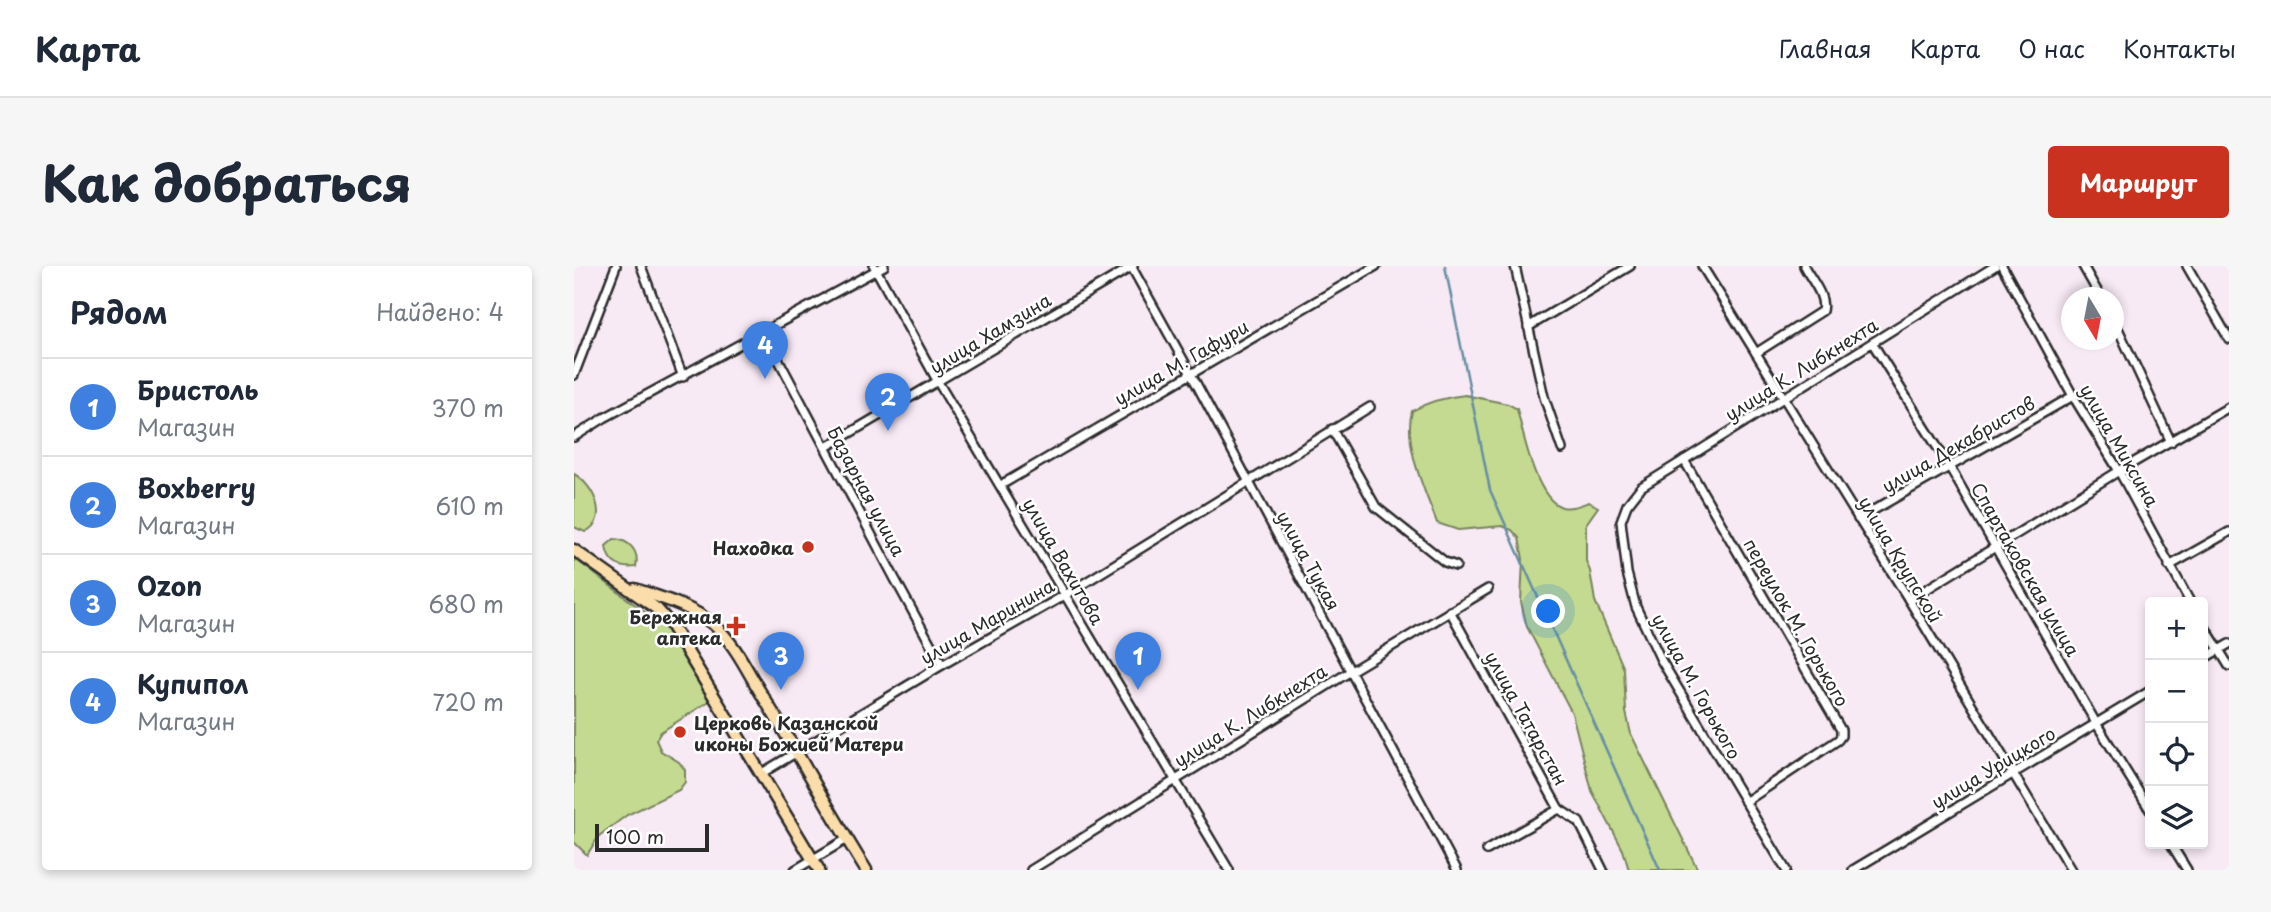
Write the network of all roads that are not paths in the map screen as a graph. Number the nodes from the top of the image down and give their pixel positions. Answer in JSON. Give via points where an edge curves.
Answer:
{"nodes":[{"id":1,"x":616,"y":266,"type":"edge"},
{"id":2,"x":641,"y":266,"type":"edge"},
{"id":3,"x":1132,"y":266,"type":"edge"},
{"id":4,"x":1376,"y":266,"type":"edge"},
{"id":5,"x":1515,"y":266,"type":"edge"},
{"id":6,"x":1630,"y":266,"type":"edge"},
{"id":7,"x":1702,"y":266,"type":"edge"},
{"id":8,"x":1804,"y":266,"type":"edge"},
{"id":9,"x":1995,"y":266,"type":"edge"},
{"id":10,"x":2002,"y":266,"type":"edge"},
{"id":11,"x":2083,"y":266,"type":"edge"},
{"id":12,"x":2187,"y":266,"type":"edge"},
{"id":13,"x":878,"y":267,"type":"edge"},
{"id":14,"x":2095,"y":287,"type":"edge"},
{"id":15,"x":1528,"y":327,"type":"junction"},
{"id":16,"x":764,"y":332,"type":"junction"},
{"id":17,"x":2229,"y":339,"type":"edge"},
{"id":18,"x":2124,"y":343,"type":"edge"},
{"id":19,"x":1872,"y":344,"type":"junction"},
{"id":20,"x":1756,"y":353,"type":"junction"},
{"id":21,"x":1191,"y":374,"type":"junction"},
{"id":22,"x":574,"y":375,"type":"edge"},
{"id":23,"x":683,"y":377,"type":"junction"},
{"id":24,"x":938,"y":382,"type":"junction"},
{"id":25,"x":2073,"y":396,"type":"junction"},
{"id":26,"x":1785,"y":398,"type":"junction"},
{"id":27,"x":1370,"y":407,"type":"dead end"},
{"id":28,"x":2229,"y":407,"type":"edge"},
{"id":29,"x":1332,"y":429,"type":"junction"},
{"id":30,"x":574,"y":437,"type":"edge"},
{"id":31,"x":2171,"y":442,"type":"junction"},
{"id":32,"x":826,"y":447,"type":"junction"},
{"id":33,"x":1562,"y":449,"type":"dead end"},
{"id":34,"x":1684,"y":460,"type":"junction"},
{"id":35,"x":1949,"y":466,"type":"junction"},
{"id":36,"x":2119,"y":471,"type":"junction"},
{"id":37,"x":1248,"y":482,"type":"junction"},
{"id":38,"x":1001,"y":485,"type":"junction"},
{"id":39,"x":1628,"y":505,"type":"joint"},
{"id":40,"x":1858,"y":519,"type":"junction"},
{"id":41,"x":2229,"y":532,"type":"edge"},
{"id":42,"x":1996,"y":546,"type":"junction"},
{"id":43,"x":574,"y":550,"type":"edge"},
{"id":44,"x":1456,"y":566,"type":"dead end"},
{"id":45,"x":2169,"y":566,"type":"junction"},
{"id":46,"x":625,"y":586,"type":"junction"},
{"id":47,"x":1488,"y":589,"type":"dead end"},
{"id":48,"x":1065,"y":595,"type":"junction"},
{"id":49,"x":2187,"y":597,"type":"edge"},
{"id":50,"x":1909,"y":600,"type":"junction"},
{"id":51,"x":1450,"y":611,"type":"junction"},
{"id":52,"x":2208,"y":633,"type":"edge"},
{"id":53,"x":2229,"y":644,"type":"edge"},
{"id":54,"x":2218,"y":650,"type":"junction"},
{"id":55,"x":2208,"y":656,"type":"edge"},
{"id":56,"x":942,"y":665,"type":"junction"},
{"id":57,"x":2229,"y":666,"type":"edge"},
{"id":58,"x":1351,"y":671,"type":"junction"},
{"id":59,"x":2145,"y":694,"type":"edge"},
{"id":60,"x":2096,"y":723,"type":"junction"},
{"id":61,"x":797,"y":752,"type":"junction"},
{"id":62,"x":762,"y":774,"type":"junction"},
{"id":63,"x":2012,"y":775,"type":"junction"},
{"id":64,"x":1175,"y":780,"type":"junction"},
{"id":65,"x":1745,"y":802,"type":"junction"},
{"id":66,"x":2145,"y":802,"type":"edge"},
{"id":67,"x":1559,"y":809,"type":"junction"},
{"id":68,"x":847,"y":839,"type":"junction"},
{"id":69,"x":2174,"y":849,"type":"edge"},
{"id":70,"x":1487,"y":850,"type":"dead end"},
{"id":71,"x":812,"y":859,"type":"junction"},
{"id":72,"x":795,"y":870,"type":"edge"},
{"id":73,"x":819,"y":870,"type":"edge"},
{"id":74,"x":866,"y":870,"type":"edge"},
{"id":75,"x":1031,"y":870,"type":"edge"},
{"id":76,"x":1229,"y":870,"type":"edge"},
{"id":77,"x":1456,"y":870,"type":"edge"},
{"id":78,"x":1603,"y":870,"type":"edge"},
{"id":79,"x":1786,"y":870,"type":"edge"},
{"id":80,"x":1853,"y":870,"type":"edge"},
{"id":81,"x":2071,"y":870,"type":"edge"},
{"id":82,"x":2187,"y":870,"type":"edge"}],
"edges":[{"from":1,"to":22,"type":"street"},
{"from":2,"to":23,"type":"street"},
{"from":3,"to":21,"type":"street","name":"улица Тукая"},
{"from":3,"to":24,"type":"street","name":"улица Хамзина"},
{"from":4,"to":21,"type":"street","name":"улица М. Гафури"},
{"from":5,"to":15,"type":"street"},
{"from":6,"to":15,"type":"street"},
{"from":7,"to":20,"type":"street","name":"улица Крупской"},
{"from":8,"to":20,"type":"street","via":[[1822,299],[1822,312]]},
{"from":9,"to":19,"type":"street","name":"улица К. Либкнехта"},
{"from":10,"to":25,"type":"street","name":"улица Миксина"},
{"from":11,"to":14,"type":"street"},
{"from":12,"to":17,"type":"street"},
{"from":13,"to":16,"type":"street"},
{"from":13,"to":24,"type":"street","name":"улица Вахитова"},
{"from":15,"to":33,"type":"street"},
{"from":16,"to":23,"type":"street"},
{"from":16,"to":32,"type":"street","name":"Базарная улица"},
{"from":18,"to":31,"type":"street"},
{"from":19,"to":26,"type":"street","name":"улица К. Либкнехта"},
{"from":19,"to":35,"type":"street","name":"Спартаковская улица"},
{"from":20,"to":26,"type":"street","name":"улица Крупской"},
{"from":21,"to":37,"type":"street","name":"улица Тукая"},
{"from":21,"to":38,"type":"street","name":"улица М. Гафури"},
{"from":23,"to":30,"type":"street"},
{"from":24,"to":32,"type":"street","name":"улица Хамзина"},
{"from":24,"to":38,"type":"street","name":"улица Вахитова"},
{"from":25,"to":35,"type":"street","name":"улица Декабристов"},
{"from":25,"to":36,"type":"street","name":"улица Миксина"},
{"from":26,"to":34,"type":"street","name":"улица К. Либкнехта"},
{"from":26,"to":40,"type":"street","name":"улица Крупской"},
{"from":27,"to":29,"type":"street","name":"улица Маринина"},
{"from":28,"to":31,"type":"street"},
{"from":29,"to":37,"type":"street","name":"улица Маринина"},
{"from":29,"to":44,"type":"street","via":[[1376,507]]},
{"from":31,"to":36,"type":"street"},
{"from":32,"to":56,"type":"street","name":"Базарная улица"},
{"from":34,"to":39,"type":"street","name":"улица К. Либкнехта","via":[[1641,487]]},
{"from":34,"to":65,"type":"street","name":"переулок М. Горького","via":[[1841,730],[1838,740]]},
{"from":35,"to":40,"type":"street","name":"улица Декабристов"},
{"from":35,"to":42,"type":"street","name":"Спартаковская улица"},
{"from":36,"to":42,"type":"street"},
{"from":36,"to":45,"type":"street","name":"улица Миксина"},
{"from":37,"to":48,"type":"street","name":"улица Маринина"},
{"from":37,"to":58,"type":"street","name":"улица Тукая"},
{"from":38,"to":48,"type":"street","name":"улица Вахитова"},
{"from":39,"to":65,"type":"street","name":"улица М. Горького","via":[[1621,522],[1622,541],[1636,607],[1661,660]]},
{"from":40,"to":50,"type":"street","name":"улица Крупской"},
{"from":41,"to":45,"type":"street"},
{"from":42,"to":50,"type":"street"},
{"from":42,"to":60,"type":"street","name":"Спартаковская улица"},
{"from":43,"to":46,"type":"main road"},
{"from":45,"to":49,"type":"street","name":"улица Миксина"},
{"from":46,"to":61,"type":"main road","via":[[673,601],[714,625],[729,641]]},
{"from":46,"to":62,"type":"main road","via":[[671,625]]},
{"from":47,"to":51,"type":"street","name":"улица К. Либкнехта"},
{"from":48,"to":56,"type":"street","name":"улица Маринина"},
{"from":48,"to":64,"type":"street","name":"улица Вахитова"},
{"from":50,"to":63,"type":"street","name":"улица Крупской"},
{"from":51,"to":58,"type":"street","name":"улица К. Либкнехта"},
{"from":51,"to":67,"type":"street","name":"улица Татарстан"},
{"from":52,"to":54,"type":"street"},
{"from":53,"to":54,"type":"street"},
{"from":54,"to":55,"type":"street"},
{"from":54,"to":57,"type":"street"},
{"from":56,"to":61,"type":"street","name":"улица Маринина"},
{"from":58,"to":64,"type":"street","name":"улица К. Либкнехта"},
{"from":58,"to":77,"type":"street","name":"улица Тукая"},
{"from":59,"to":60,"type":"street","name":"улица Урицкого"},
{"from":60,"to":63,"type":"street","name":"улица Урицкого"},
{"from":60,"to":66,"type":"street","name":"Спартаковская улица"},
{"from":61,"to":62,"type":"street","name":"улица Маринина"},
{"from":61,"to":68,"type":"main road"},
{"from":62,"to":71,"type":"main road"},
{"from":63,"to":80,"type":"street","name":"улица Урицкого"},
{"from":63,"to":81,"type":"street","name":"улица Крупской"},
{"from":64,"to":75,"type":"street","name":"улица К. Либкнехта"},
{"from":64,"to":76,"type":"street","name":"улица Вахитова"},
{"from":65,"to":79,"type":"street","name":"улица М. Горького"},
{"from":67,"to":70,"type":"street"},
{"from":67,"to":78,"type":"street","name":"улица Татарстан","via":[[1579,822]]},
{"from":68,"to":71,"type":"street"},
{"from":68,"to":74,"type":"main road"},
{"from":69,"to":82,"type":"street"},
{"from":71,"to":72,"type":"street"},
{"from":71,"to":73,"type":"main road"}]}
